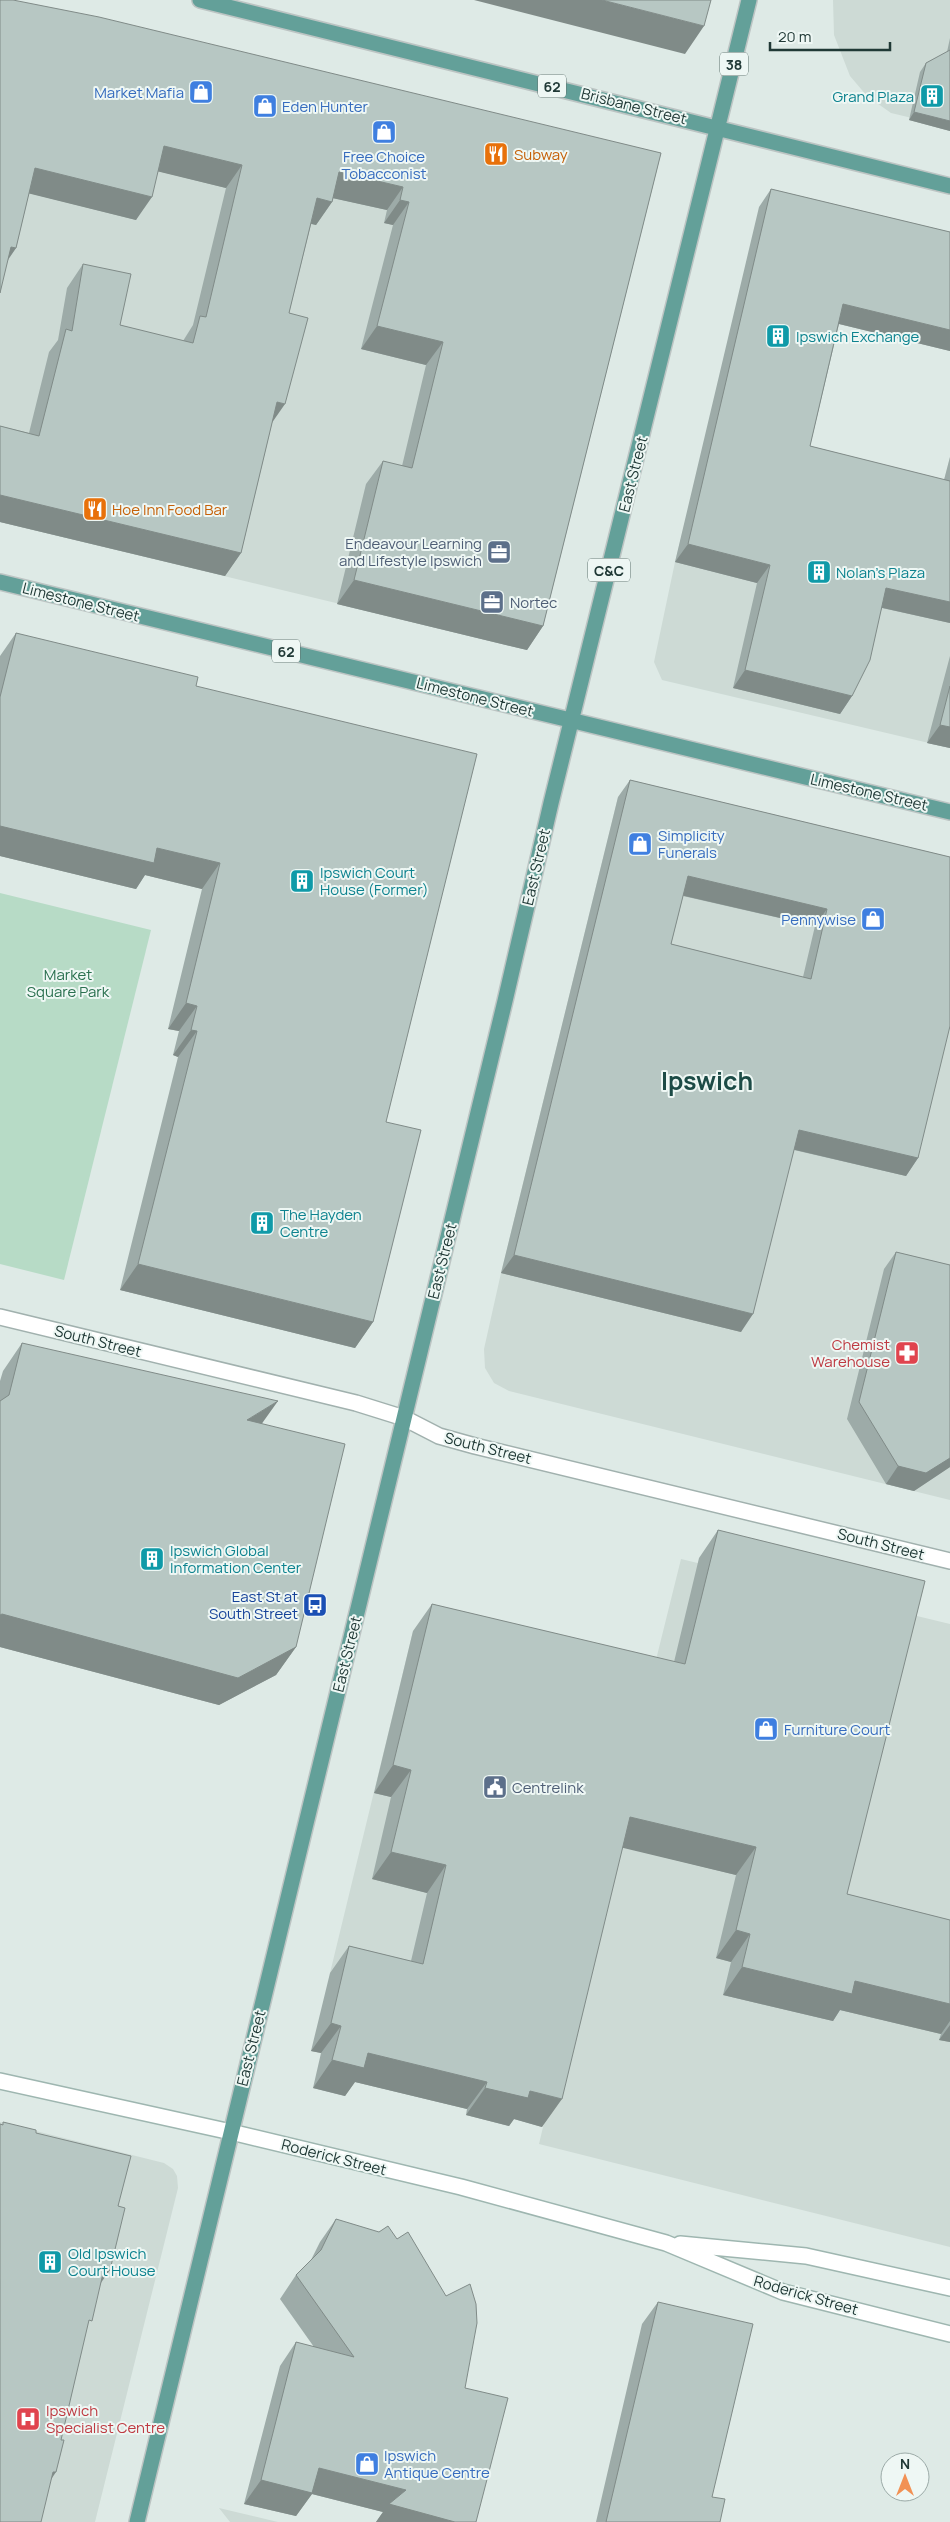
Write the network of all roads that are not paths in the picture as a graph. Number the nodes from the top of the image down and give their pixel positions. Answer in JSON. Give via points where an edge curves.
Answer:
{"nodes":[{"id":1,"x":200,"y":0,"type":"edge"},
{"id":2,"x":749,"y":0,"type":"edge"},
{"id":3,"x":718,"y":128,"type":"junction"},
{"id":4,"x":950,"y":186,"type":"edge"},
{"id":5,"x":0,"y":582,"type":"edge"},
{"id":6,"x":572,"y":721,"type":"junction"},
{"id":7,"x":950,"y":812,"type":"edge"},
{"id":8,"x":0,"y":1317,"type":"edge"},
{"id":9,"x":404,"y":1418,"type":"junction"},
{"id":10,"x":950,"y":1561,"type":"edge"},
{"id":11,"x":0,"y":2081,"type":"edge"},
{"id":12,"x":231,"y":2132,"type":"junction"},
{"id":13,"x":666,"y":2243,"type":"junction"},
{"id":14,"x":950,"y":2288,"type":"edge"},
{"id":15,"x":950,"y":2334,"type":"edge"},
{"id":16,"x":140,"y":2520,"type":"edge"}],
"edges":[{"from":1,"to":3,"type":"main road","name":"Brisbane Street","number":"62"},
{"from":2,"to":3,"type":"main road","name":"East Street","number":"38"},
{"from":3,"to":4,"type":"main road","name":"Brisbane Street"},
{"from":3,"to":6,"type":"main road","name":"East Street","number":"C&C"},
{"from":5,"to":6,"type":"main road","name":"Limestone Street","number":"62"},
{"from":6,"to":7,"type":"main road","name":"Limestone Street"},
{"from":6,"to":9,"type":"main road","name":"East Street"},
{"from":8,"to":9,"type":"street","name":"South Street","via":[[356,1403]]},
{"from":9,"to":10,"type":"street","name":"South Street","via":[[452,1440]]},
{"from":9,"to":12,"type":"main road","name":"East Street"},
{"from":11,"to":12,"type":"street","name":"Roderick Street"},
{"from":12,"to":13,"type":"street","name":"Roderick Street","via":[[461,2187]]},
{"from":12,"to":16,"type":"main road","name":"East Street"},
{"from":13,"to":14,"type":"street","name":"Roderick Street","via":[[806,2256]]},
{"from":13,"to":15,"type":"street","name":"Roderick Street","via":[[783,2292]]}]}
